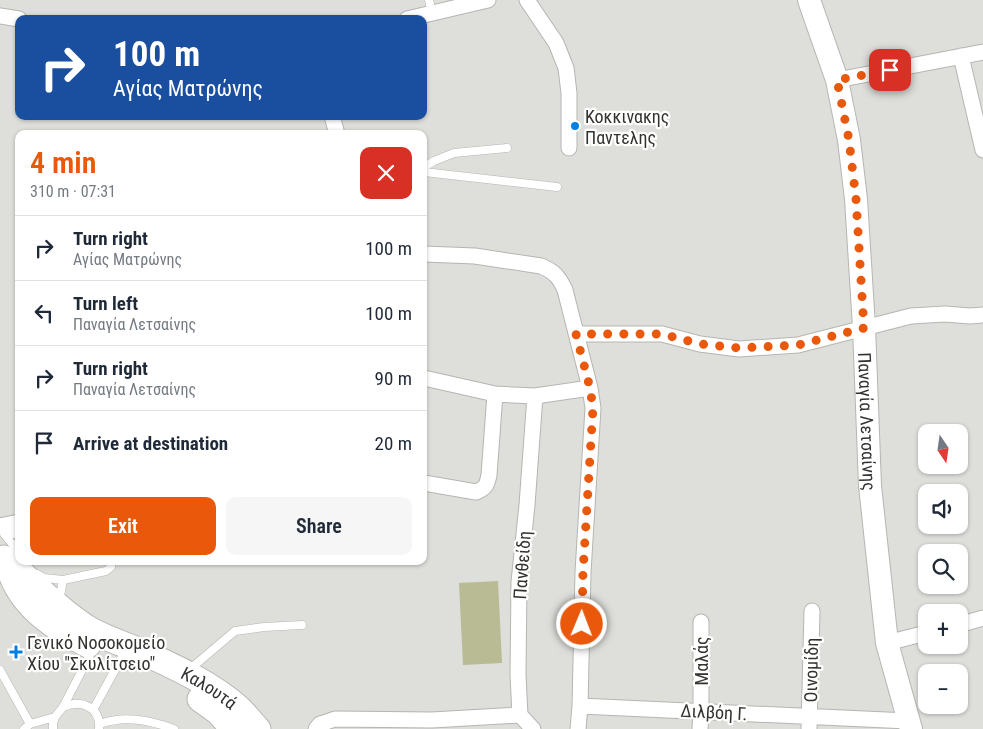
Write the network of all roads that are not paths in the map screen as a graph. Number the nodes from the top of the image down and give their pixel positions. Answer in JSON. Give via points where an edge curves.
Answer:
{"nodes":[{"id":1,"x":488,"y":0,"type":"edge"},
{"id":2,"x":527,"y":0,"type":"edge"},
{"id":3,"x":809,"y":0,"type":"edge"},
{"id":4,"x":430,"y":7,"type":"edge"},
{"id":5,"x":415,"y":15,"type":"edge"},
{"id":6,"x":0,"y":16,"type":"edge"},
{"id":7,"x":15,"y":18,"type":"edge"},
{"id":8,"x":983,"y":52,"type":"edge"},
{"id":9,"x":961,"y":56,"type":"junction"},
{"id":10,"x":837,"y":80,"type":"junction"},
{"id":11,"x":507,"y":148,"type":"dead end"},
{"id":12,"x":569,"y":148,"type":"dead end"},
{"id":13,"x":983,"y":150,"type":"edge"},
{"id":14,"x":427,"y":166,"type":"edge"},
{"id":15,"x":427,"y":172,"type":"edge"},
{"id":16,"x":557,"y":187,"type":"dead end"},
{"id":17,"x":427,"y":254,"type":"edge"},
{"id":18,"x":983,"y":315,"type":"edge"},
{"id":19,"x":864,"y":328,"type":"junction"},
{"id":20,"x":576,"y":334,"type":"junction"},
{"id":21,"x":427,"y":379,"type":"edge"},
{"id":22,"x":590,"y":388,"type":"junction"},
{"id":23,"x":495,"y":394,"type":"junction"},
{"id":24,"x":535,"y":396,"type":"junction"},
{"id":25,"x":427,"y":484,"type":"edge"},
{"id":26,"x":15,"y":528,"type":"edge"},
{"id":27,"x":5,"y":542,"type":"edge"},
{"id":28,"x":15,"y":558,"type":"edge"},
{"id":29,"x":19,"y":565,"type":"edge"},
{"id":30,"x":111,"y":565,"type":"edge"},
{"id":31,"x":30,"y":567,"type":"dead end"},
{"id":32,"x":63,"y":580,"type":"junction"},
{"id":33,"x":58,"y":606,"type":"junction"},
{"id":34,"x":812,"y":611,"type":"dead end"},
{"id":35,"x":983,"y":618,"type":"edge"},
{"id":36,"x":701,"y":622,"type":"dead end"},
{"id":37,"x":968,"y":622,"type":"edge"},
{"id":38,"x":302,"y":625,"type":"dead end"},
{"id":39,"x":918,"y":635,"type":"edge"},
{"id":40,"x":97,"y":641,"type":"junction"},
{"id":41,"x":887,"y":643,"type":"junction"},
{"id":42,"x":124,"y":652,"type":"junction"},
{"id":43,"x":0,"y":670,"type":"edge"},
{"id":44,"x":186,"y":673,"type":"junction"},
{"id":45,"x":580,"y":706,"type":"junction"},
{"id":46,"x":63,"y":708,"type":"junction"},
{"id":47,"x":93,"y":710,"type":"junction"},
{"id":48,"x":701,"y":711,"type":"junction"},
{"id":49,"x":520,"y":715,"type":"junction"},
{"id":50,"x":55,"y":717,"type":"junction"},
{"id":51,"x":809,"y":723,"type":"edge"},
{"id":52,"x":432,"y":724,"type":"edge"},
{"id":53,"x":910,"y":725,"type":"edge"},
{"id":54,"x":27,"y":727,"type":"edge"},
{"id":55,"x":100,"y":727,"type":"edge"},
{"id":56,"x":53,"y":729,"type":"edge"},
{"id":57,"x":174,"y":729,"type":"edge"},
{"id":58,"x":233,"y":729,"type":"edge"},
{"id":59,"x":258,"y":729,"type":"edge"},
{"id":60,"x":316,"y":729,"type":"edge"},
{"id":61,"x":533,"y":729,"type":"edge"},
{"id":62,"x":578,"y":729,"type":"edge"},
{"id":63,"x":700,"y":729,"type":"edge"}],
"edges":[{"from":1,"to":4,"type":"street"},
{"from":2,"to":12,"type":"street","via":[[556,43],[566,68]]},
{"from":3,"to":10,"type":"main road","name":"Παναγία Λετσαίνης"},
{"from":4,"to":5,"type":"street"},
{"from":6,"to":7,"type":"street"},
{"from":8,"to":9,"type":"street"},
{"from":9,"to":10,"type":"street"},
{"from":9,"to":13,"type":"street"},
{"from":10,"to":19,"type":"main road","name":"Παναγία Λετσαίνης","via":[[856,199]]},
{"from":11,"to":14,"type":"lane","via":[[454,153]]},
{"from":15,"to":16,"type":"lane"},
{"from":17,"to":20,"type":"street","via":[[475,256],[551,270],[565,290]]},
{"from":18,"to":19,"type":"street","via":[[911,316]]},
{"from":19,"to":20,"type":"street","via":[[798,345],[739,348],[700,344],[662,334]]},
{"from":19,"to":41,"type":"main road","name":"Παναγία Λετσαίνης","via":[[870,486]]},
{"from":20,"to":22,"type":"street"},
{"from":21,"to":23,"type":"street"},
{"from":22,"to":24,"type":"street"},
{"from":22,"to":45,"type":"street","via":[[593,408],[583,572]]},
{"from":23,"to":24,"type":"street"},
{"from":23,"to":25,"type":"street","via":[[486,485],[476,492]]},
{"from":24,"to":49,"type":"street","name":"Πανθείδη","via":[[519,582]]},
{"from":26,"to":27,"type":"street"},
{"from":27,"to":28,"type":"main road","name":"Καλουτά"},
{"from":27,"to":40,"type":"main road","name":"Καλουτά","via":[[15,587],[37,612],[55,626]]},
{"from":29,"to":33,"type":"main road","name":"Καλουτά","via":[[27,577]]},
{"from":30,"to":32,"type":"lane","via":[[106,571]]},
{"from":31,"to":32,"type":"lane","via":[[44,578]]},
{"from":32,"to":33,"type":"lane"},
{"from":33,"to":40,"type":"main road","name":"Καλουτά","via":[[86,627]]},
{"from":34,"to":51,"type":"street","name":"Οινομίδη"},
{"from":35,"to":37,"type":"street"},
{"from":36,"to":48,"type":"street","name":"Μαλάς"},
{"from":38,"to":44,"type":"lane","via":[[236,631]]},
{"from":39,"to":41,"type":"street"},
{"from":40,"to":42,"type":"main road","name":"Καλουτά"},
{"from":40,"to":46,"type":"lane"},
{"from":41,"to":53,"type":"main road","name":"Παναγία Λετσαίνης"},
{"from":42,"to":44,"type":"main road","name":"Καλουτά"},
{"from":42,"to":47,"type":"lane"},
{"from":42,"to":58,"type":"main road","name":"Καλουτά","via":[[188,689],[218,712]]},
{"from":43,"to":54,"type":"lane"},
{"from":44,"to":59,"type":"main road","name":"Καλουτά","via":[[240,709]]},
{"from":45,"to":48,"type":"street","name":"Διλβόη Γ."},
{"from":45,"to":62,"type":"street"},
{"from":46,"to":47,"type":"lane","via":[[79,704]]},
{"from":46,"to":50,"type":"lane"},
{"from":47,"to":55,"type":"lane"},
{"from":48,"to":51,"type":"street","name":"Διλβόη Γ."},
{"from":48,"to":63,"type":"street","name":"Μαλάς"},
{"from":49,"to":52,"type":"street"},
{"from":49,"to":61,"type":"street"},
{"from":50,"to":54,"type":"lane"},
{"from":50,"to":56,"type":"lane"},
{"from":51,"to":53,"type":"street","name":"Διλβόη Γ."},
{"from":52,"to":60,"type":"street","via":[[335,718]]},
{"from":55,"to":57,"type":"lane","via":[[107,721],[123,719],[142,720]]}]}
